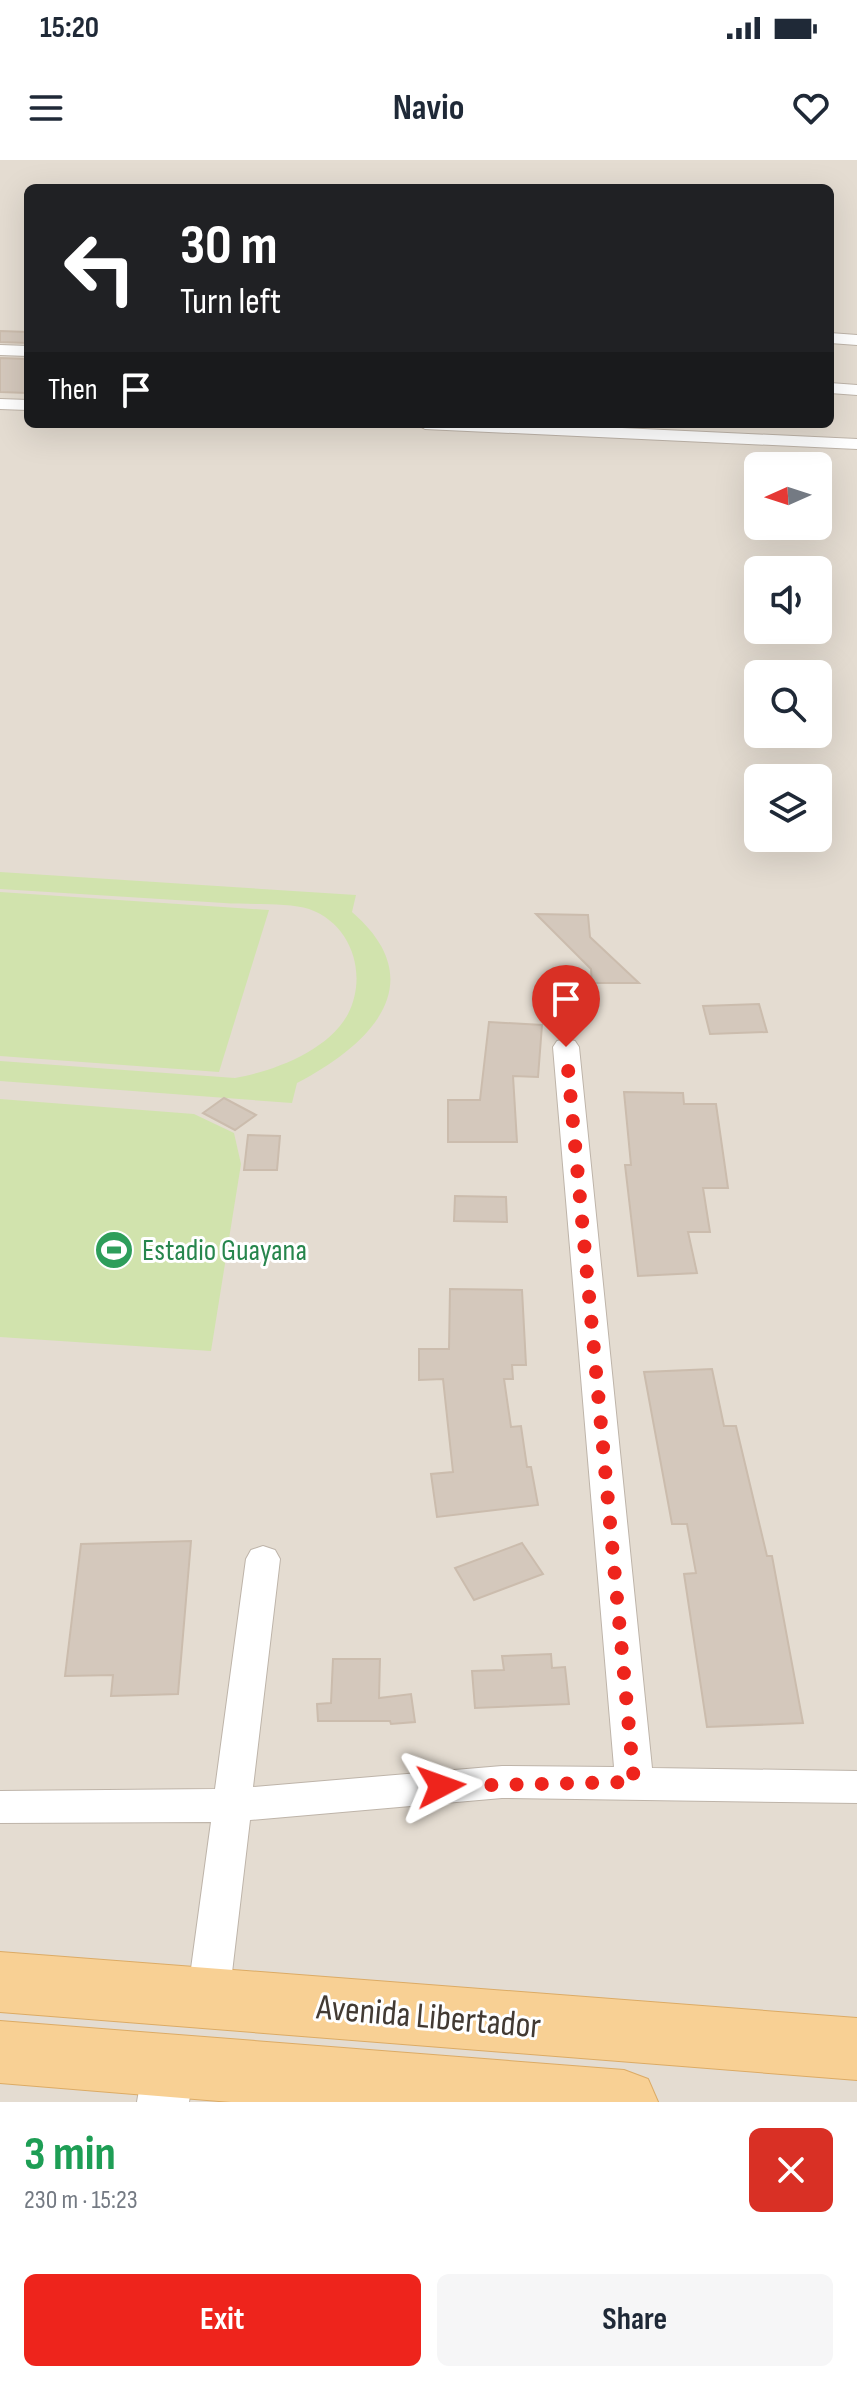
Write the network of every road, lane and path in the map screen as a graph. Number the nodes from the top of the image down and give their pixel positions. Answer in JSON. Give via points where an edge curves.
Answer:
{"nodes":[{"id":1,"x":834,"y":338,"type":"edge"},
{"id":2,"x":857,"y":340,"type":"edge"},
{"id":3,"x":0,"y":350,"type":"edge"},
{"id":4,"x":24,"y":351,"type":"edge"},
{"id":5,"x":834,"y":388,"type":"edge"},
{"id":6,"x":857,"y":390,"type":"edge"},
{"id":7,"x":0,"y":404,"type":"edge"},
{"id":8,"x":24,"y":405,"type":"edge"},
{"id":9,"x":596,"y":428,"type":"edge"},
{"id":10,"x":724,"y":431,"type":"edge"},
{"id":11,"x":857,"y":444,"type":"edge"},
{"id":12,"x":566,"y":1047,"type":"dead end"},
{"id":13,"x":263,"y":1559,"type":"dead end"},
{"id":14,"x":634,"y":1782,"type":"junction"},
{"id":15,"x":857,"y":1787,"type":"edge"},
{"id":16,"x":232,"y":1805,"type":"junction"},
{"id":17,"x":0,"y":1807,"type":"edge"},
{"id":18,"x":0,"y":1982,"type":"edge"},
{"id":19,"x":208,"y":1998,"type":"junction"},
{"id":20,"x":857,"y":2049,"type":"edge"},
{"id":21,"x":0,"y":2052,"type":"edge"},
{"id":22,"x":193,"y":2085,"type":"edge"},
{"id":23,"x":624,"y":2102,"type":"edge"}],
"edges":[{"from":1,"to":2,"type":"street"},
{"from":3,"to":4,"type":"street"},
{"from":5,"to":6,"type":"street"},
{"from":7,"to":8,"type":"street"},
{"from":9,"to":10,"type":"street"},
{"from":10,"to":11,"type":"street"},
{"from":12,"to":14,"type":"street"},
{"from":13,"to":16,"type":"street"},
{"from":14,"to":15,"type":"street"},
{"from":14,"to":16,"type":"street","via":[[502,1782]]},
{"from":16,"to":17,"type":"street"},
{"from":16,"to":19,"type":"street"},
{"from":18,"to":19,"type":"main road","name":"Avenida Libertador"},
{"from":19,"to":20,"type":"main road","name":"Avenida Libertador"},
{"from":19,"to":22,"type":"main road"},
{"from":21,"to":22,"type":"main road"},
{"from":22,"to":23,"type":"main road"}]}
